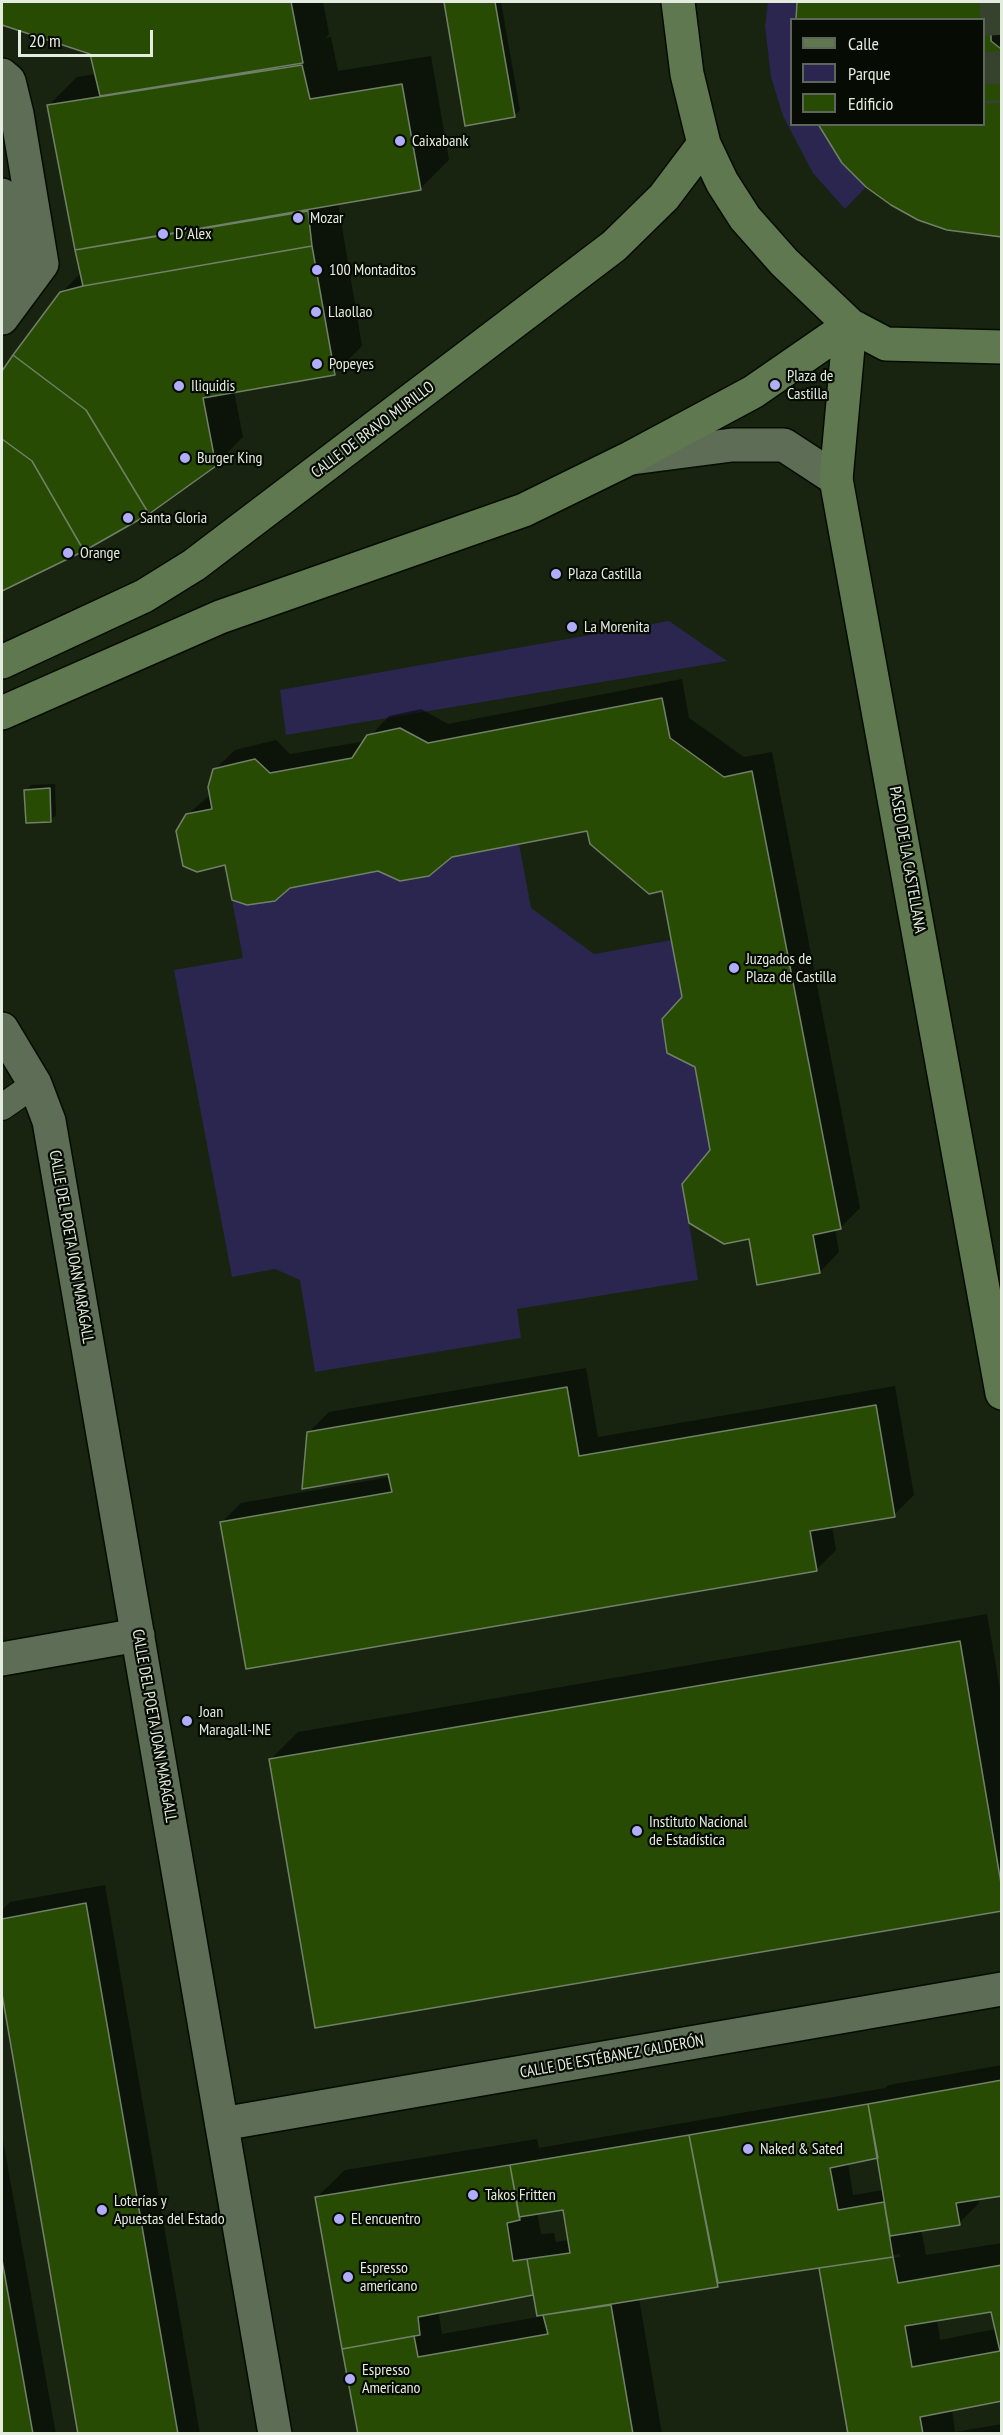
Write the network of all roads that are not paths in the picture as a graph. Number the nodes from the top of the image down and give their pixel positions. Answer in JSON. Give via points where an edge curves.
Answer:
{"nodes":[{"id":1,"x":678,"y":2,"type":"edge"},
{"id":2,"x":2,"y":75,"type":"edge"},
{"id":3,"x":704,"y":144,"type":"junction"},
{"id":4,"x":2,"y":195,"type":"edge"},
{"id":5,"x":2,"y":282,"type":"edge"},
{"id":6,"x":2,"y":318,"type":"edge"},
{"id":7,"x":850,"y":325,"type":"junction"},
{"id":8,"x":1002,"y":347,"type":"edge"},
{"id":9,"x":630,"y":458,"type":"junction"},
{"id":10,"x":836,"y":479,"type":"junction"},
{"id":11,"x":2,"y":662,"type":"edge"},
{"id":12,"x":2,"y":713,"type":"edge"},
{"id":13,"x":2,"y":1029,"type":"edge"},
{"id":14,"x":34,"y":1084,"type":"junction"},
{"id":15,"x":2,"y":1107,"type":"edge"},
{"id":16,"x":1002,"y":1393,"type":"edge"},
{"id":17,"x":138,"y":1635,"type":"junction"},
{"id":18,"x":2,"y":1659,"type":"edge"},
{"id":19,"x":1002,"y":1989,"type":"edge"},
{"id":20,"x":222,"y":2124,"type":"junction"},
{"id":21,"x":275,"y":2433,"type":"edge"}],
"edges":[{"from":1,"to":3,"type":"main road","via":[[687,74]]},
{"from":2,"to":6,"type":"street","via":[[9,81],[17,114],[42,264]]},
{"from":3,"to":7,"type":"main road","via":[[745,218]]},
{"from":3,"to":11,"type":"main road","name":"CALLE DE BRAVO MURILLO","via":[[664,197],[614,246],[194,565],[144,596]]},
{"from":4,"to":5,"type":"street","via":[[8,206],[16,258]]},
{"from":7,"to":8,"type":"main road","via":[[886,344]]},
{"from":7,"to":9,"type":"main road","via":[[753,392]]},
{"from":7,"to":10,"type":"main road","name":"PASEO DE LA CASTELLANA"},
{"from":9,"to":10,"type":"street","via":[[732,445],[784,446]]},
{"from":9,"to":12,"type":"main road","via":[[524,510],[220,617]]},
{"from":10,"to":16,"type":"main road","name":"PASEO DE LA CASTELLANA"},
{"from":13,"to":14,"type":"street","name":"CALLE DEL POETA JOAN MARAGALL"},
{"from":14,"to":15,"type":"street"},
{"from":14,"to":17,"type":"street","name":"CALLE DEL POETA JOAN MARAGALL","via":[[50,1121]]},
{"from":17,"to":18,"type":"street"},
{"from":17,"to":20,"type":"street","name":"CALLE DEL POETA JOAN MARAGALL"},
{"from":19,"to":20,"type":"street","name":"CALLE DE ESTÉBANEZ CALDERÓN"},
{"from":20,"to":21,"type":"street","name":"CALLE DEL POETA JOAN MARAGALL"}]}
